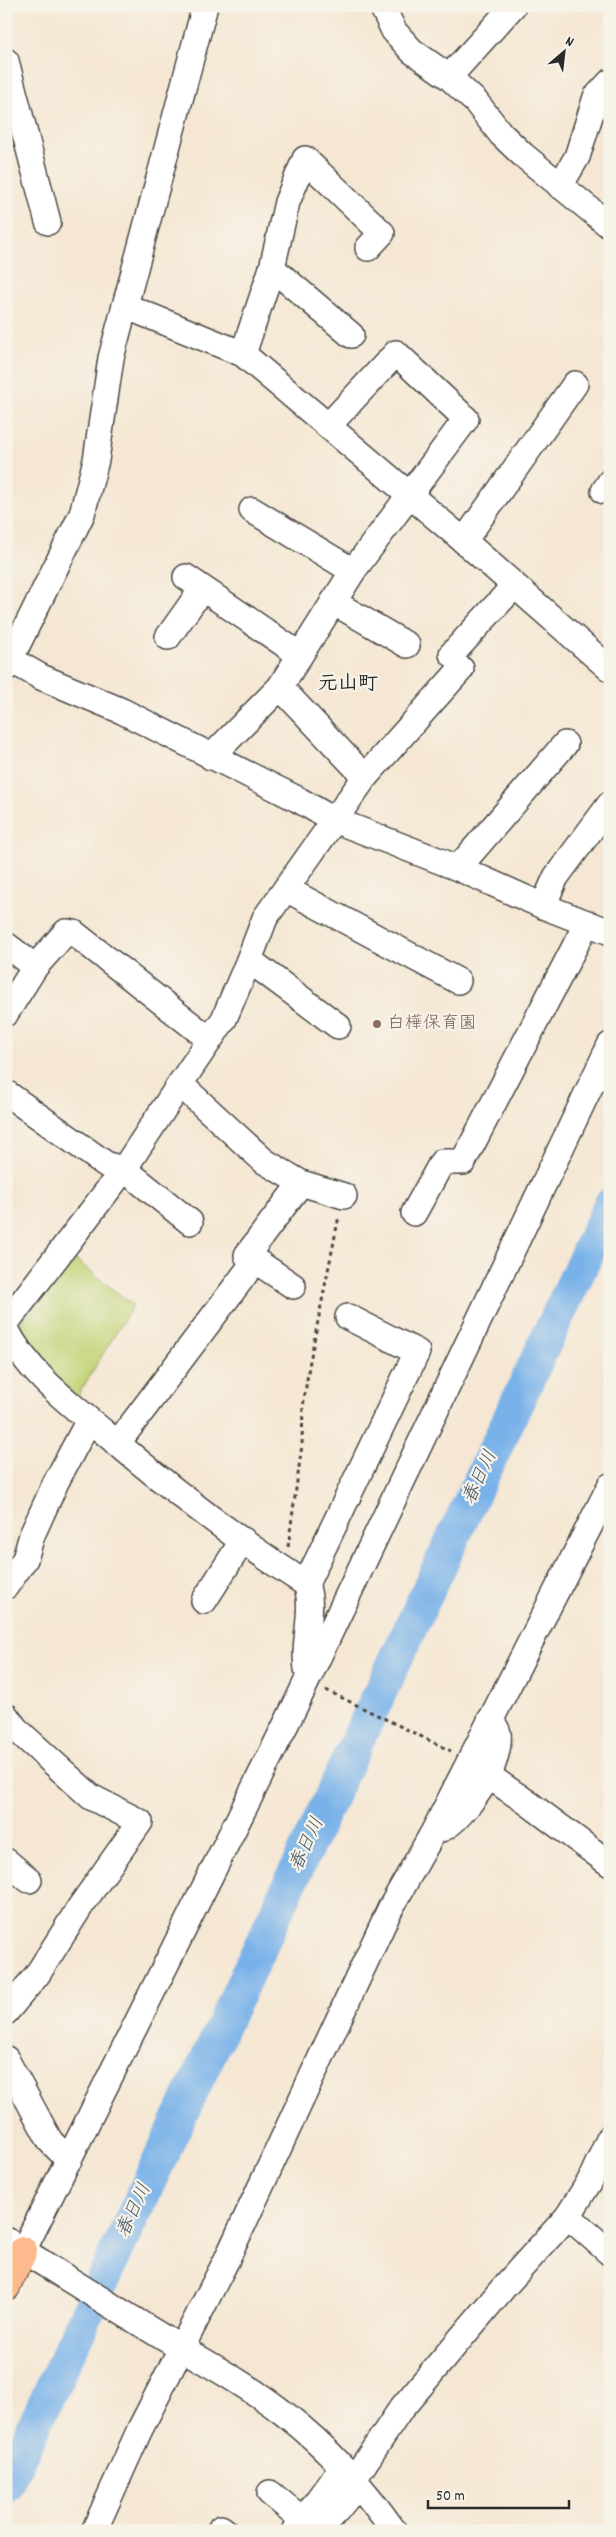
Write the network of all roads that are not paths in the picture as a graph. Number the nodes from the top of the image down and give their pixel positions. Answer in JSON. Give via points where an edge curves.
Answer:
{"nodes":[{"id":1,"x":205,"y":6,"type":"edge"},
{"id":2,"x":382,"y":6,"type":"edge"},
{"id":3,"x":514,"y":6,"type":"edge"},
{"id":4,"x":6,"y":61,"type":"edge"},
{"id":5,"x":449,"y":77,"type":"junction"},
{"id":6,"x":610,"y":82,"type":"edge"},
{"id":7,"x":560,"y":186,"type":"junction"},
{"id":8,"x":48,"y":222,"type":"dead end"},
{"id":9,"x":610,"y":226,"type":"edge"},
{"id":10,"x":368,"y":248,"type":"dead end"},
{"id":11,"x":272,"y":268,"type":"junction"},
{"id":12,"x":124,"y":306,"type":"junction"},
{"id":13,"x":351,"y":335,"type":"dead end"},
{"id":14,"x":243,"y":354,"type":"junction"},
{"id":15,"x":574,"y":384,"type":"dead end"},
{"id":16,"x":328,"y":426,"type":"junction"},
{"id":17,"x":408,"y":494,"type":"junction"},
{"id":18,"x":252,"y":510,"type":"dead end"},
{"id":19,"x":464,"y":541,"type":"junction"},
{"id":20,"x":353,"y":571,"type":"junction"},
{"id":21,"x":514,"y":586,"type":"junction"},
{"id":22,"x":333,"y":602,"type":"junction"},
{"id":23,"x":168,"y":637,"type":"dead end"},
{"id":24,"x":407,"y":645,"type":"dead end"},
{"id":25,"x":300,"y":655,"type":"junction"},
{"id":26,"x":8,"y":664,"type":"edge"},
{"id":27,"x":610,"y":669,"type":"edge"},
{"id":28,"x":280,"y":687,"type":"junction"},
{"id":29,"x":565,"y":744,"type":"dead end"},
{"id":30,"x":211,"y":757,"type":"junction"},
{"id":31,"x":365,"y":777,"type":"junction"},
{"id":32,"x":610,"y":804,"type":"edge"},
{"id":33,"x":334,"y":820,"type":"junction"},
{"id":34,"x":458,"y":868,"type":"junction"},
{"id":35,"x":286,"y":889,"type":"junction"},
{"id":36,"x":543,"y":906,"type":"junction"},
{"id":37,"x":599,"y":928,"type":"edge"},
{"id":38,"x":6,"y":945,"type":"edge"},
{"id":39,"x":249,"y":960,"type":"junction"},
{"id":40,"x":36,"y":967,"type":"junction"},
{"id":41,"x":458,"y":981,"type":"dead end"},
{"id":42,"x":6,"y":1013,"type":"edge"},
{"id":43,"x":338,"y":1026,"type":"dead end"},
{"id":44,"x":209,"y":1039,"type":"junction"},
{"id":45,"x":610,"y":1046,"type":"edge"},
{"id":46,"x":180,"y":1084,"type":"junction"},
{"id":47,"x":6,"y":1093,"type":"edge"},
{"id":48,"x":124,"y":1169,"type":"junction"},
{"id":49,"x":302,"y":1183,"type":"junction"},
{"id":50,"x":344,"y":1196,"type":"road end"},
{"id":51,"x":414,"y":1213,"type":"dead end"},
{"id":52,"x":190,"y":1222,"type":"dead end"},
{"id":53,"x":255,"y":1261,"type":"junction"},
{"id":54,"x":293,"y":1286,"type":"dead end"},
{"id":55,"x":348,"y":1317,"type":"dead end"},
{"id":56,"x":6,"y":1323,"type":"edge"},
{"id":57,"x":6,"y":1329,"type":"edge"},
{"id":58,"x":89,"y":1420,"type":"junction"},
{"id":59,"x":117,"y":1444,"type":"junction"},
{"id":60,"x":610,"y":1486,"type":"edge"},
{"id":61,"x":243,"y":1540,"type":"junction"},
{"id":62,"x":306,"y":1584,"type":"junction"},
{"id":63,"x":6,"y":1586,"type":"edge"},
{"id":64,"x":204,"y":1601,"type":"dead end"},
{"id":65,"x":314,"y":1682,"type":"junction"},
{"id":66,"x":6,"y":1716,"type":"edge"},
{"id":67,"x":490,"y":1720,"type":"junction"},
{"id":68,"x":488,"y":1778,"type":"junction"},
{"id":69,"x":434,"y":1831,"type":"junction"},
{"id":70,"x":6,"y":1861,"type":"edge"},
{"id":71,"x":610,"y":1864,"type":"edge"},
{"id":72,"x":29,"y":1880,"type":"dead end"},
{"id":73,"x":6,"y":2012,"type":"edge"},
{"id":74,"x":6,"y":2059,"type":"edge"},
{"id":75,"x":610,"y":2137,"type":"edge"},
{"id":76,"x":69,"y":2160,"type":"junction"},
{"id":77,"x":568,"y":2216,"type":"junction"},
{"id":78,"x":24,"y":2252,"type":"edge"},
{"id":79,"x":610,"y":2253,"type":"edge"},
{"id":80,"x":6,"y":2287,"type":"edge"},
{"id":81,"x":178,"y":2346,"type":"junction"},
{"id":82,"x":348,"y":2473,"type":"junction"},
{"id":83,"x":270,"y":2494,"type":"dead end"},
{"id":84,"x":306,"y":2527,"type":"edge"},
{"id":85,"x":96,"y":2528,"type":"edge"},
{"id":86,"x":394,"y":2531,"type":"edge"}],
"edges":[{"from":1,"to":12,"type":"street"},
{"from":2,"to":5,"type":"street","via":[[394,31],[412,51]]},
{"from":3,"to":5,"type":"street"},
{"from":4,"to":8,"type":"street"},
{"from":5,"to":7,"type":"street","via":[[476,102],[501,134]]},
{"from":6,"to":7,"type":"street","via":[[596,97],[577,157]]},
{"from":7,"to":9,"type":"street"},
{"from":10,"to":11,"type":"street","via":[[382,233],[305,159],[287,202]]},
{"from":11,"to":13,"type":"street"},
{"from":11,"to":14,"type":"street"},
{"from":12,"to":14,"type":"street"},
{"from":12,"to":26,"type":"street","via":[[111,358],[96,460],[82,514]]},
{"from":14,"to":16,"type":"street"},
{"from":15,"to":19,"type":"street"},
{"from":16,"to":17,"type":"street"},
{"from":16,"to":17,"type":"street","via":[[396,353],[466,418]]},
{"from":17,"to":19,"type":"street"},
{"from":17,"to":20,"type":"street"},
{"from":18,"to":20,"type":"street"},
{"from":19,"to":21,"type":"street"},
{"from":20,"to":22,"type":"street"},
{"from":21,"to":27,"type":"street"},
{"from":21,"to":31,"type":"street"},
{"from":22,"to":24,"type":"street"},
{"from":22,"to":25,"type":"street"},
{"from":23,"to":25,"type":"street","via":[[194,583]]},
{"from":25,"to":28,"type":"street"},
{"from":26,"to":30,"type":"street","via":[[122,711]]},
{"from":28,"to":30,"type":"street"},
{"from":28,"to":31,"type":"street"},
{"from":29,"to":34,"type":"street"},
{"from":30,"to":33,"type":"street"},
{"from":31,"to":33,"type":"street"},
{"from":32,"to":36,"type":"street","via":[[556,877]]},
{"from":33,"to":34,"type":"street"},
{"from":33,"to":35,"type":"street"},
{"from":34,"to":36,"type":"street"},
{"from":35,"to":39,"type":"street","via":[[265,918]]},
{"from":35,"to":41,"type":"street"},
{"from":36,"to":37,"type":"street"},
{"from":37,"to":51,"type":"street","via":[[463,1162],[442,1162]]},
{"from":38,"to":40,"type":"street"},
{"from":39,"to":43,"type":"street"},
{"from":39,"to":44,"type":"street","via":[[224,1020]]},
{"from":40,"to":42,"type":"street"},
{"from":40,"to":44,"type":"street","via":[[66,932],[74,933]]},
{"from":44,"to":46,"type":"street"},
{"from":45,"to":65,"type":"street"},
{"from":46,"to":48,"type":"street"},
{"from":46,"to":49,"type":"street","via":[[264,1161]]},
{"from":47,"to":48,"type":"street","via":[[106,1165]]},
{"from":48,"to":52,"type":"street"},
{"from":48,"to":56,"type":"street"},
{"from":49,"to":50,"type":"street"},
{"from":49,"to":53,"type":"street","via":[[247,1255]]},
{"from":53,"to":54,"type":"street"},
{"from":53,"to":59,"type":"street"},
{"from":55,"to":62,"type":"street","via":[[417,1352]]},
{"from":57,"to":58,"type":"street","via":[[40,1378]]},
{"from":58,"to":59,"type":"street"},
{"from":58,"to":63,"type":"street","via":[[56,1482],[25,1559]]},
{"from":59,"to":61,"type":"street"},
{"from":60,"to":67,"type":"street"},
{"from":61,"to":62,"type":"street"},
{"from":61,"to":64,"type":"street"},
{"from":62,"to":65,"type":"street","via":[[311,1597],[306,1663]]},
{"from":65,"to":76,"type":"street"},
{"from":66,"to":73,"type":"street","via":[[16,1729],[91,1797],[140,1822],[37,1975]]},
{"from":67,"to":68,"type":"street","via":[[498,1732],[498,1742]]},
{"from":67,"to":69,"type":"street"},
{"from":68,"to":69,"type":"street","via":[[458,1817],[447,1827]]},
{"from":68,"to":71,"type":"street","via":[[528,1803]]},
{"from":69,"to":81,"type":"street","via":[[390,1909],[226,2261]]},
{"from":70,"to":72,"type":"street"},
{"from":74,"to":76,"type":"street","via":[[50,2141]]},
{"from":75,"to":77,"type":"street","via":[[590,2182]]},
{"from":76,"to":78,"type":"street"},
{"from":77,"to":79,"type":"street"},
{"from":77,"to":82,"type":"street"},
{"from":78,"to":80,"type":"main road"},
{"from":78,"to":81,"type":"street"},
{"from":81,"to":82,"type":"street","via":[[285,2414]]},
{"from":81,"to":85,"type":"street"},
{"from":82,"to":84,"type":"street"},
{"from":82,"to":86,"type":"street"},
{"from":83,"to":84,"type":"street"}]}
